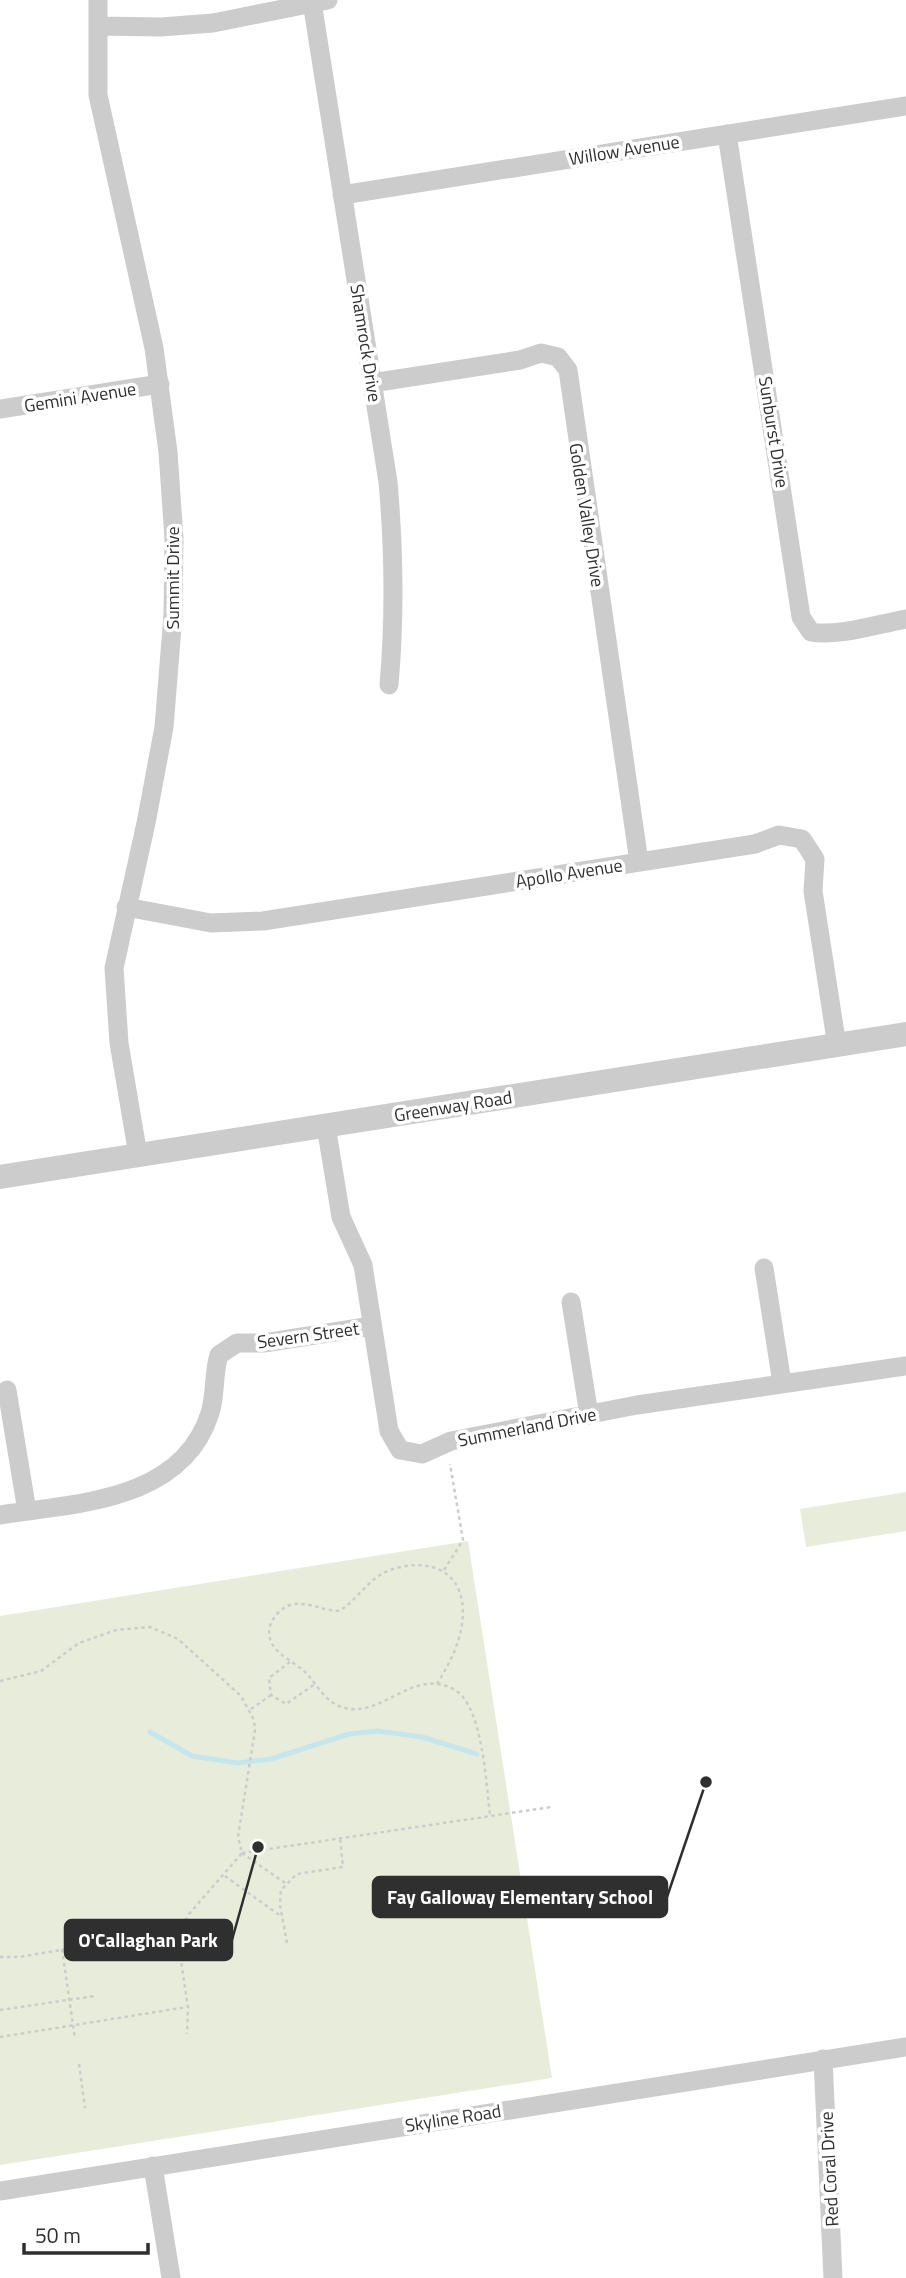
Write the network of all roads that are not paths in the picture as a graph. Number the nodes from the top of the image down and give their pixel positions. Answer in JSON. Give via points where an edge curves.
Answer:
{"nodes":[{"id":1,"x":98,"y":0,"type":"edge"},
{"id":2,"x":320,"y":1,"type":"edge"},
{"id":3,"x":99,"y":26,"type":"junction"},
{"id":4,"x":906,"y":106,"type":"edge"},
{"id":5,"x":727,"y":134,"type":"junction"},
{"id":6,"x":342,"y":195,"type":"junction"},
{"id":7,"x":372,"y":383,"type":"junction"},
{"id":8,"x":160,"y":384,"type":"junction"},
{"id":9,"x":0,"y":409,"type":"edge"},
{"id":10,"x":906,"y":619,"type":"edge"},
{"id":11,"x":389,"y":685,"type":"dead end"},
{"id":12,"x":639,"y":862,"type":"junction"},
{"id":13,"x":125,"y":907,"type":"junction"},
{"id":14,"x":906,"y":1034,"type":"edge"},
{"id":15,"x":837,"y":1045,"type":"junction"},
{"id":16,"x":326,"y":1126,"type":"junction"},
{"id":17,"x":138,"y":1155,"type":"junction"},
{"id":18,"x":0,"y":1177,"type":"edge"},
{"id":19,"x":764,"y":1268,"type":"dead end"},
{"id":20,"x":571,"y":1302,"type":"dead end"},
{"id":21,"x":372,"y":1326,"type":"junction"},
{"id":22,"x":906,"y":1366,"type":"edge"},
{"id":23,"x":782,"y":1383,"type":"junction"},
{"id":24,"x":7,"y":1390,"type":"dead end"},
{"id":25,"x":589,"y":1415,"type":"junction"},
{"id":26,"x":27,"y":1511,"type":"junction"},
{"id":27,"x":0,"y":1515,"type":"edge"},
{"id":28,"x":906,"y":2047,"type":"edge"},
{"id":29,"x":823,"y":2059,"type":"junction"},
{"id":30,"x":153,"y":2166,"type":"junction"},
{"id":31,"x":0,"y":2190,"type":"edge"},
{"id":32,"x":171,"y":2278,"type":"edge"},
{"id":33,"x":833,"y":2278,"type":"edge"}],
"edges":[{"from":1,"to":3,"type":"street","name":"Summit Drive"},
{"from":2,"to":3,"type":"street","via":[[201,24]]},
{"from":2,"to":6,"type":"street","name":"Shamrock Drive"},
{"from":3,"to":8,"type":"street","name":"Summit Drive","via":[[98,95],[103,126]]},
{"from":4,"to":5,"type":"street","name":"Willow Avenue"},
{"from":5,"to":6,"type":"street","name":"Willow Avenue"},
{"from":5,"to":10,"type":"street","name":"Sunburst Drive","via":[[801,617],[811,632],[828,635]]},
{"from":6,"to":7,"type":"street","name":"Shamrock Drive"},
{"from":7,"to":11,"type":"street","name":"Shamrock Drive","via":[[393,539]]},
{"from":7,"to":12,"type":"street","name":"Golden Valley Drive","via":[[541,353],[558,357],[568,370]]},
{"from":8,"to":9,"type":"street","name":"Gemini Avenue"},
{"from":8,"to":13,"type":"street","name":"Summit Drive","via":[[174,539],[171,662],[157,769]]},
{"from":12,"to":13,"type":"street","name":"Apollo Avenue","via":[[263,921],[211,923]]},
{"from":12,"to":15,"type":"street","name":"Apollo Avenue","via":[[755,844],[779,835],[802,839],[815,859],[813,891]]},
{"from":13,"to":17,"type":"street","name":"Summit Drive","via":[[113,999]]},
{"from":14,"to":15,"type":"street","name":"Greenway Road"},
{"from":15,"to":16,"type":"street","name":"Greenway Road"},
{"from":16,"to":17,"type":"street","name":"Greenway Road"},
{"from":16,"to":21,"type":"street","name":"Summerland Drive","via":[[338,1206],[363,1265]]},
{"from":17,"to":18,"type":"street","name":"Greenway Road"},
{"from":19,"to":23,"type":"street"},
{"from":20,"to":25,"type":"street"},
{"from":21,"to":25,"type":"street","name":"Summerland Drive","via":[[389,1431],[400,1450],[422,1454],[451,1441]]},
{"from":21,"to":26,"type":"street","name":"Severn Street","via":[[237,1343],[219,1355],[210,1415],[190,1451],[162,1476],[107,1499]]},
{"from":22,"to":23,"type":"street","name":"Summerland Drive"},
{"from":23,"to":25,"type":"street","name":"Summerland Drive"},
{"from":24,"to":26,"type":"street"},
{"from":26,"to":27,"type":"street","name":"Severn Street"},
{"from":28,"to":29,"type":"street","name":"Skyline Road"},
{"from":29,"to":30,"type":"street","name":"Skyline Road"},
{"from":29,"to":33,"type":"street","name":"Red Coral Drive"},
{"from":30,"to":31,"type":"street","name":"Skyline Road"},
{"from":30,"to":32,"type":"street"}]}
